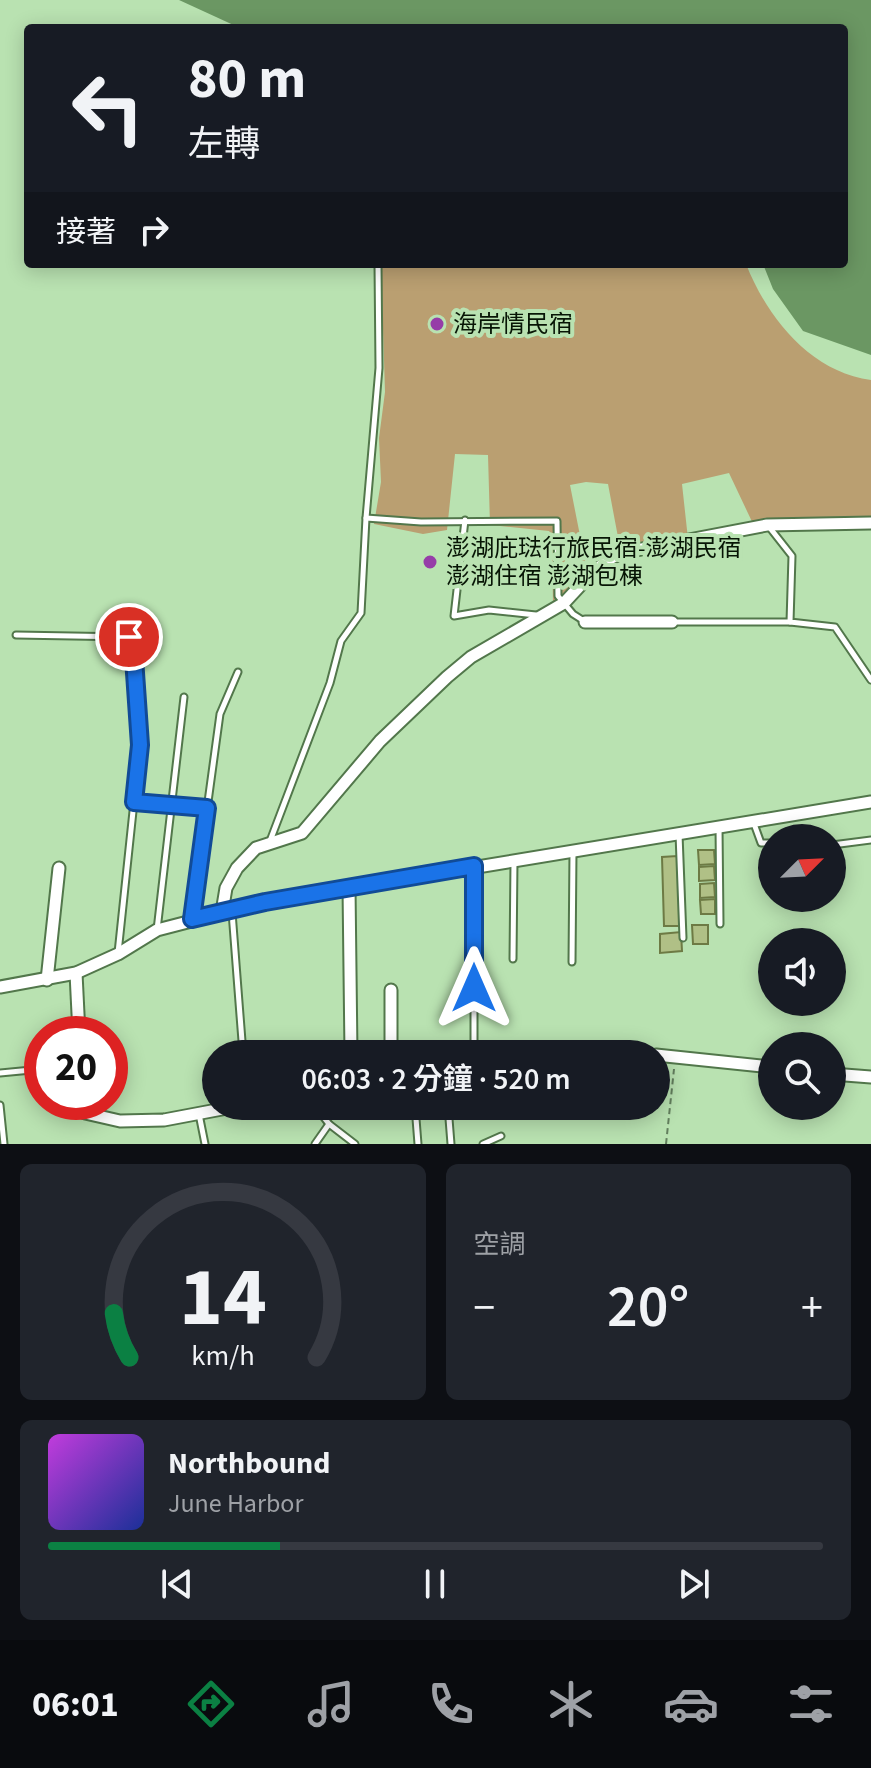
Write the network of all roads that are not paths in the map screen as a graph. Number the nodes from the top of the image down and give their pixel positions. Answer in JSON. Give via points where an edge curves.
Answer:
{"nodes":[{"id":1,"x":378,"y":268,"type":"edge"},
{"id":2,"x":366,"y":518,"type":"junction"},
{"id":3,"x":465,"y":520,"type":"junction"},
{"id":4,"x":871,"y":523,"type":"edge"},
{"id":5,"x":767,"y":525,"type":"junction"},
{"id":6,"x":564,"y":603,"type":"junction"},
{"id":7,"x":545,"y":616,"type":"junction"},
{"id":8,"x":585,"y":622,"type":"joint"},
{"id":9,"x":672,"y":622,"type":"joint"},
{"id":10,"x":790,"y":622,"type":"junction"},
{"id":11,"x":16,"y":635,"type":"dead end"},
{"id":12,"x":238,"y":672,"type":"dead end"},
{"id":13,"x":871,"y":680,"type":"edge"},
{"id":14,"x":184,"y":697,"type":"dead end"},
{"id":15,"x":134,"y":802,"type":"junction"},
{"id":16,"x":871,"y":802,"type":"edge"},
{"id":17,"x":171,"y":804,"type":"junction"},
{"id":18,"x":207,"y":808,"type":"junction"},
{"id":19,"x":753,"y":821,"type":"junction"},
{"id":20,"x":719,"y":826,"type":"junction"},
{"id":21,"x":679,"y":833,"type":"junction"},
{"id":22,"x":758,"y":835,"type":"edge"},
{"id":23,"x":871,"y":840,"type":"edge"},
{"id":24,"x":269,"y":842,"type":"junction"},
{"id":25,"x":846,"y":843,"type":"edge"},
{"id":26,"x":573,"y":851,"type":"junction"},
{"id":27,"x":514,"y":860,"type":"junction"},
{"id":28,"x":474,"y":866,"type":"junction"},
{"id":29,"x":59,"y":868,"type":"dead end"},
{"id":30,"x":349,"y":887,"type":"junction"},
{"id":31,"x":227,"y":912,"type":"junction"},
{"id":32,"x":192,"y":919,"type":"junction"},
{"id":33,"x":720,"y":924,"type":"dead end"},
{"id":34,"x":157,"y":930,"type":"junction"},
{"id":35,"x":683,"y":938,"type":"dead end"},
{"id":36,"x":118,"y":954,"type":"junction"},
{"id":37,"x":513,"y":959,"type":"dead end"},
{"id":38,"x":572,"y":962,"type":"dead end"},
{"id":39,"x":76,"y":973,"type":"junction"},
{"id":40,"x":47,"y":980,"type":"junction"},
{"id":41,"x":0,"y":987,"type":"edge"},
{"id":42,"x":391,"y":990,"type":"dead end"},
{"id":43,"x":78,"y":1016,"type":"edge"},
{"id":44,"x":241,"y":1040,"type":"edge"},
{"id":45,"x":351,"y":1040,"type":"edge"},
{"id":46,"x":386,"y":1040,"type":"edge"},
{"id":47,"x":474,"y":1040,"type":"edge"},
{"id":48,"x":670,"y":1056,"type":"edge"},
{"id":49,"x":758,"y":1065,"type":"edge"},
{"id":50,"x":24,"y":1071,"type":"edge"},
{"id":51,"x":0,"y":1073,"type":"edge"},
{"id":52,"x":846,"y":1075,"type":"edge"},
{"id":53,"x":871,"y":1077,"type":"edge"},
{"id":54,"x":0,"y":1105,"type":"edge"},
{"id":55,"x":202,"y":1112,"type":"edge"},
{"id":56,"x":199,"y":1113,"type":"junction"},
{"id":57,"x":116,"y":1120,"type":"edge"},
{"id":58,"x":326,"y":1120,"type":"edge"},
{"id":59,"x":416,"y":1120,"type":"edge"},
{"id":60,"x":449,"y":1120,"type":"edge"},
{"id":61,"x":329,"y":1124,"type":"junction"},
{"id":62,"x":501,"y":1136,"type":"dead end"},
{"id":63,"x":2,"y":1139,"type":"edge"},
{"id":64,"x":205,"y":1144,"type":"edge"},
{"id":65,"x":315,"y":1144,"type":"edge"},
{"id":66,"x":355,"y":1144,"type":"edge"},
{"id":67,"x":418,"y":1144,"type":"edge"},
{"id":68,"x":451,"y":1144,"type":"edge"},
{"id":69,"x":483,"y":1144,"type":"edge"}],
"edges":[{"from":1,"to":2,"type":"lane","via":[[379,368]]},
{"from":2,"to":3,"type":"lane"},
{"from":2,"to":24,"type":"lane","via":[[361,613],[341,641]]},
{"from":3,"to":6,"type":"lane","via":[[557,521],[558,596]]},
{"from":3,"to":7,"type":"lane","via":[[454,616],[489,610]]},
{"from":4,"to":5,"type":"street"},
{"from":5,"to":6,"type":"street","via":[[621,553]]},
{"from":5,"to":10,"type":"lane","via":[[792,556]]},
{"from":6,"to":7,"type":"street"},
{"from":6,"to":8,"type":"lane"},
{"from":7,"to":24,"type":"street","via":[[471,657],[380,741],[302,833]]},
{"from":8,"to":9,"type":"street"},
{"from":9,"to":10,"type":"lane"},
{"from":10,"to":13,"type":"lane","via":[[835,627]]},
{"from":11,"to":15,"type":"lane","via":[[129,637],[140,745]]},
{"from":12,"to":18,"type":"lane","via":[[220,714]]},
{"from":14,"to":17,"type":"lane"},
{"from":15,"to":17,"type":"lane"},
{"from":15,"to":36,"type":"lane"},
{"from":16,"to":19,"type":"street"},
{"from":17,"to":18,"type":"lane"},
{"from":17,"to":34,"type":"lane"},
{"from":18,"to":32,"type":"lane"},
{"from":19,"to":20,"type":"street"},
{"from":19,"to":22,"type":"lane"},
{"from":20,"to":21,"type":"street"},
{"from":20,"to":33,"type":"lane"},
{"from":21,"to":26,"type":"street"},
{"from":21,"to":35,"type":"lane"},
{"from":23,"to":25,"type":"lane"},
{"from":24,"to":31,"type":"street","via":[[237,868],[226,888]]},
{"from":26,"to":27,"type":"street"},
{"from":26,"to":38,"type":"lane"},
{"from":27,"to":28,"type":"street"},
{"from":27,"to":37,"type":"lane"},
{"from":28,"to":30,"type":"street"},
{"from":28,"to":47,"type":"lane"},
{"from":29,"to":40,"type":"street"},
{"from":30,"to":31,"type":"street"},
{"from":30,"to":45,"type":"street"},
{"from":31,"to":32,"type":"street"},
{"from":31,"to":44,"type":"lane"},
{"from":32,"to":34,"type":"street"},
{"from":34,"to":36,"type":"street"},
{"from":36,"to":39,"type":"street"},
{"from":39,"to":40,"type":"street"},
{"from":39,"to":43,"type":"street"},
{"from":40,"to":41,"type":"street"},
{"from":42,"to":46,"type":"street"},
{"from":48,"to":49,"type":"street"},
{"from":50,"to":51,"type":"lane"},
{"from":52,"to":53,"type":"street"},
{"from":54,"to":63,"type":"lane"},
{"from":55,"to":56,"type":"street"},
{"from":56,"to":57,"type":"street","via":[[164,1120]]},
{"from":56,"to":64,"type":"lane"},
{"from":58,"to":61,"type":"lane"},
{"from":59,"to":67,"type":"lane"},
{"from":60,"to":68,"type":"lane"},
{"from":61,"to":65,"type":"lane"},
{"from":61,"to":66,"type":"lane"},
{"from":62,"to":69,"type":"lane"}]}
